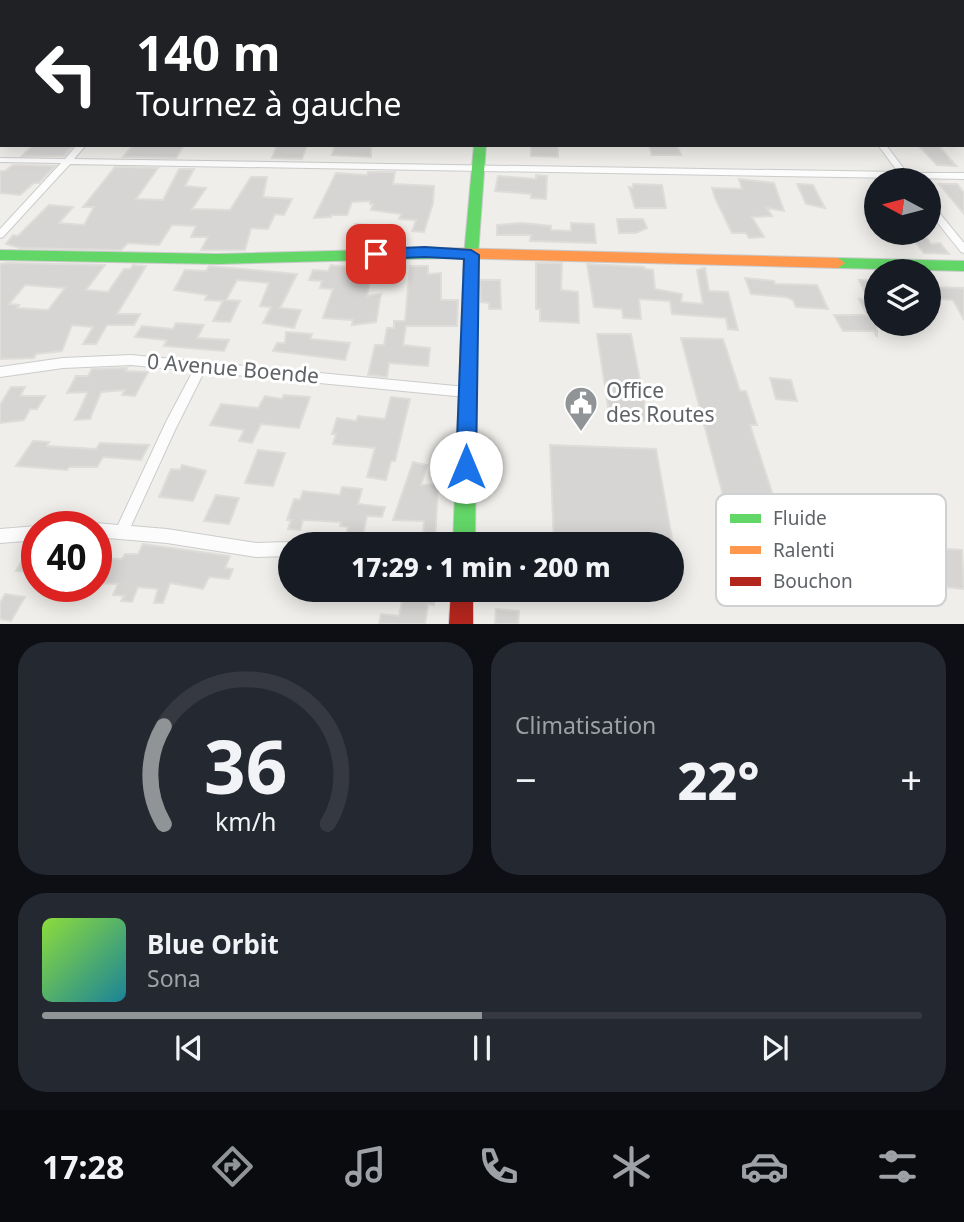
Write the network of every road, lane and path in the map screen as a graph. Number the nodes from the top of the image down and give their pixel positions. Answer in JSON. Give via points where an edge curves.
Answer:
{"nodes":[{"id":1,"x":80,"y":147,"type":"edge"},
{"id":2,"x":480,"y":147,"type":"edge"},
{"id":3,"x":884,"y":147,"type":"edge"},
{"id":4,"x":0,"y":160,"type":"edge"},
{"id":5,"x":67,"y":161,"type":"junction"},
{"id":6,"x":479,"y":168,"type":"junction"},
{"id":7,"x":899,"y":168,"type":"edge"},
{"id":8,"x":964,"y":176,"type":"edge"},
{"id":9,"x":864,"y":177,"type":"edge"},
{"id":10,"x":942,"y":177,"type":"edge"},
{"id":11,"x":942,"y":222,"type":"edge"},
{"id":12,"x":0,"y":235,"type":"edge"},
{"id":13,"x":964,"y":250,"type":"edge"},
{"id":14,"x":0,"y":255,"type":"edge"},
{"id":15,"x":471,"y":255,"type":"junction"},
{"id":16,"x":964,"y":266,"type":"edge"},
{"id":17,"x":201,"y":366,"type":"junction"},
{"id":18,"x":0,"y":372,"type":"edge"},
{"id":19,"x":466,"y":392,"type":"junction"},
{"id":20,"x":112,"y":532,"type":"edge"},
{"id":21,"x":464,"y":532,"type":"edge"},
{"id":22,"x":121,"y":533,"type":"junction"},
{"id":23,"x":21,"y":534,"type":"edge"},
{"id":24,"x":0,"y":536,"type":"edge"},
{"id":25,"x":278,"y":549,"type":"edge"},
{"id":26,"x":462,"y":602,"type":"edge"},
{"id":27,"x":461,"y":624,"type":"edge"}],
"edges":[{"from":1,"to":5,"type":"street"},
{"from":2,"to":6,"type":"street"},
{"from":3,"to":7,"type":"street"},
{"from":4,"to":5,"type":"street"},
{"from":5,"to":6,"type":"street"},
{"from":5,"to":12,"type":"street"},
{"from":6,"to":9,"type":"street"},
{"from":6,"to":15,"type":"street"},
{"from":8,"to":10,"type":"street"},
{"from":11,"to":13,"type":"street"},
{"from":14,"to":15,"type":"street","via":[[218,259],[425,252]]},
{"from":15,"to":16,"type":"street"},
{"from":15,"to":19,"type":"street"},
{"from":17,"to":18,"type":"street","name":"0 Avenue Boende","via":[[131,360]]},
{"from":17,"to":19,"type":"street","name":"0 Avenue Boende"},
{"from":17,"to":22,"type":"street"},
{"from":19,"to":21,"type":"street"},
{"from":20,"to":22,"type":"street"},
{"from":22,"to":25,"type":"street"},
{"from":23,"to":24,"type":"street"},
{"from":26,"to":27,"type":"street"}]}
